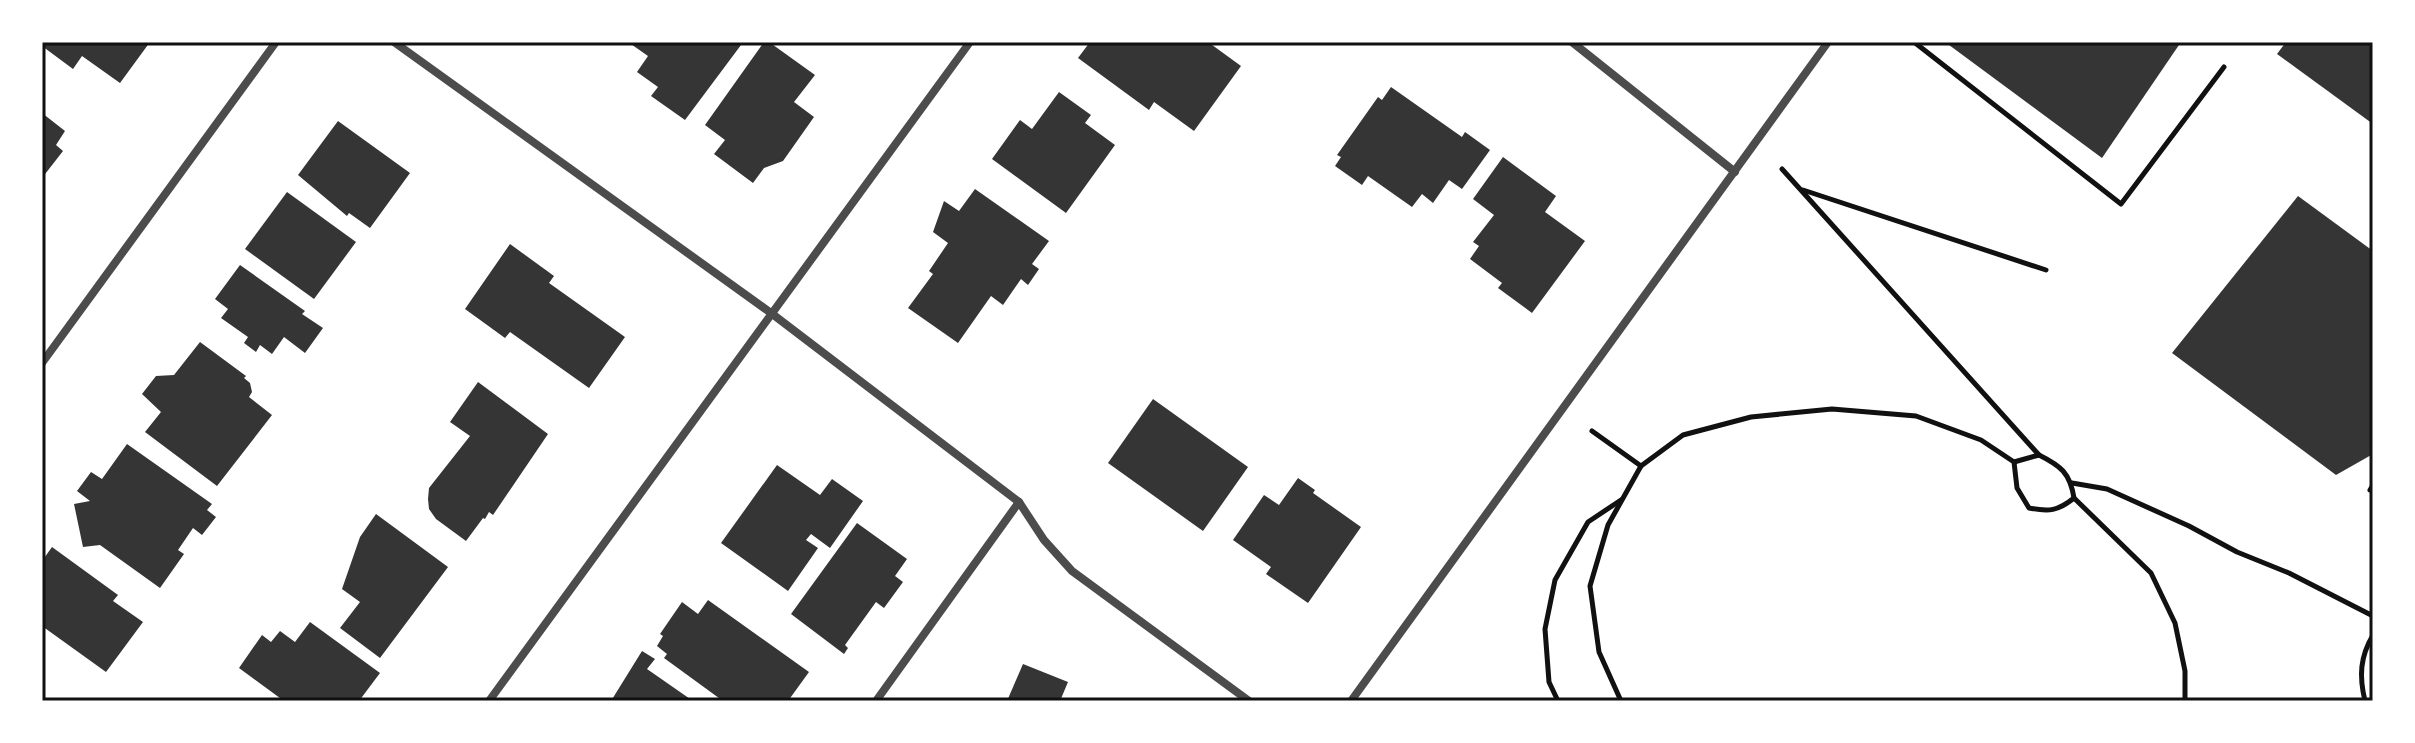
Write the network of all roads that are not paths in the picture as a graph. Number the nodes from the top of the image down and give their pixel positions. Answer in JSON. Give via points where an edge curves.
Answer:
{"nodes":[{"id":1,"x":276,"y":42,"type":"edge"},
{"id":2,"x":394,"y":42,"type":"edge"},
{"id":3,"x":970,"y":42,"type":"edge"},
{"id":4,"x":1572,"y":42,"type":"edge"},
{"id":5,"x":1828,"y":42,"type":"edge"},
{"id":6,"x":1735,"y":172,"type":"junction"},
{"id":7,"x":771,"y":313,"type":"junction"},
{"id":8,"x":42,"y":363,"type":"edge"},
{"id":9,"x":1019,"y":502,"type":"junction"},
{"id":10,"x":489,"y":701,"type":"edge"},
{"id":11,"x":876,"y":701,"type":"edge"},
{"id":12,"x":1249,"y":701,"type":"edge"},
{"id":13,"x":1351,"y":701,"type":"edge"}],
"edges":[{"from":1,"to":8,"type":"street"},
{"from":2,"to":7,"type":"street"},
{"from":3,"to":7,"type":"street"},
{"from":4,"to":6,"type":"street"},
{"from":5,"to":6,"type":"street"},
{"from":6,"to":13,"type":"street"},
{"from":7,"to":9,"type":"street"},
{"from":7,"to":10,"type":"street"},
{"from":9,"to":11,"type":"street"},
{"from":9,"to":12,"type":"street","via":[[1072,571]]}]}
